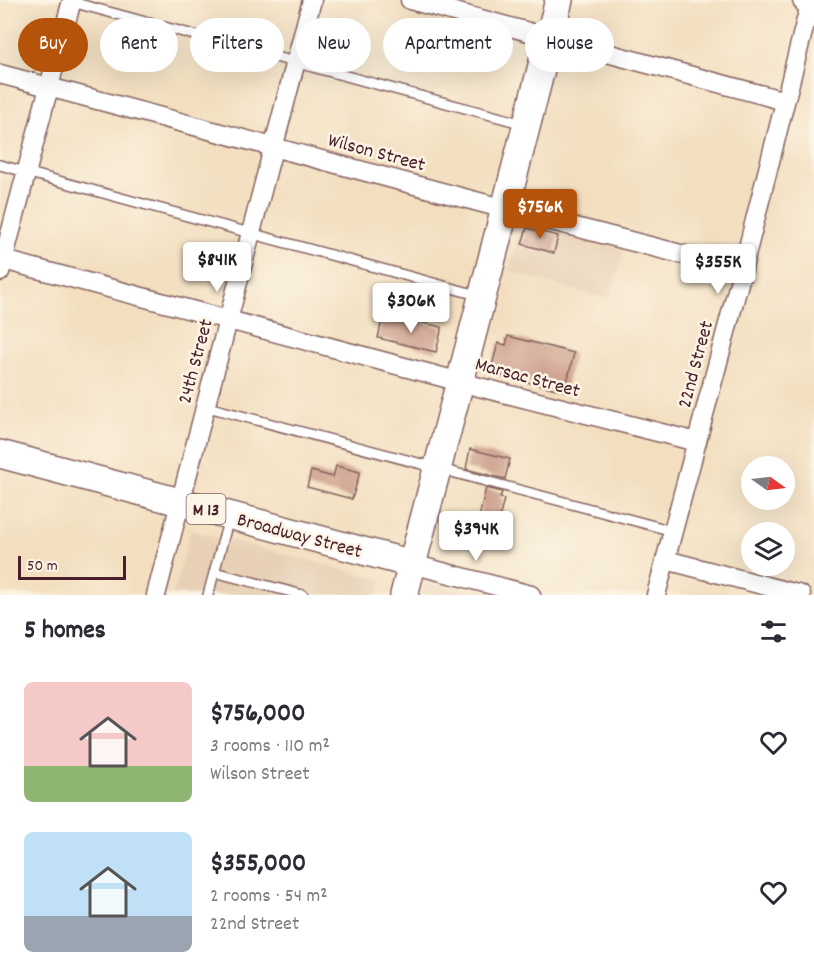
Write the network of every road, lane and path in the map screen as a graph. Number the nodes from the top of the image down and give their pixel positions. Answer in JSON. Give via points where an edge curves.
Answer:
{"nodes":[{"id":1,"x":312,"y":0,"type":"edge"},
{"id":2,"x":410,"y":0,"type":"edge"},
{"id":3,"x":559,"y":0,"type":"edge"},
{"id":4,"x":69,"y":1,"type":"edge"},
{"id":5,"x":810,"y":4,"type":"edge"},
{"id":6,"x":307,"y":18,"type":"edge"},
{"id":7,"x":554,"y":18,"type":"edge"},
{"id":8,"x":525,"y":31,"type":"edge"},
{"id":9,"x":614,"y":55,"type":"edge"},
{"id":10,"x":296,"y":62,"type":"joint"},
{"id":11,"x":333,"y":72,"type":"edge"},
{"id":12,"x":540,"y":72,"type":"edge"},
{"id":13,"x":0,"y":74,"type":"edge"},
{"id":14,"x":49,"y":87,"type":"junction"},
{"id":15,"x":785,"y":101,"type":"junction"},
{"id":16,"x":527,"y":124,"type":"junction"},
{"id":17,"x":274,"y":147,"type":"junction"},
{"id":18,"x":0,"y":165,"type":"edge"},
{"id":19,"x":26,"y":172,"type":"junction"},
{"id":20,"x":505,"y":208,"type":"junction"},
{"id":21,"x":250,"y":234,"type":"junction"},
{"id":22,"x":1,"y":264,"type":"edge"},
{"id":23,"x":743,"y":270,"type":"junction"},
{"id":24,"x":482,"y":297,"type":"junction"},
{"id":25,"x":229,"y":320,"type":"junction"},
{"id":26,"x":460,"y":382,"type":"junction"},
{"id":27,"x":204,"y":406,"type":"junction"},
{"id":28,"x":697,"y":442,"type":"junction"},
{"id":29,"x":0,"y":454,"type":"edge"},
{"id":30,"x":437,"y":469,"type":"junction"},
{"id":31,"x":179,"y":502,"type":"junction"},
{"id":32,"x":229,"y":515,"type":"junction"},
{"id":33,"x":673,"y":531,"type":"junction"},
{"id":34,"x":666,"y":560,"type":"junction"},
{"id":35,"x":412,"y":564,"type":"junction"},
{"id":36,"x":214,"y":572,"type":"junction"},
{"id":37,"x":156,"y":595,"type":"edge"},
{"id":38,"x":208,"y":595,"type":"edge"},
{"id":39,"x":303,"y":595,"type":"edge"},
{"id":40,"x":404,"y":595,"type":"edge"},
{"id":41,"x":531,"y":595,"type":"edge"},
{"id":42,"x":656,"y":595,"type":"edge"},
{"id":43,"x":801,"y":595,"type":"edge"}],
"edges":[{"from":1,"to":6,"type":"street","name":"24th Street"},
{"from":2,"to":8,"type":"street"},
{"from":3,"to":7,"type":"main road"},
{"from":4,"to":10,"type":"lane"},
{"from":4,"to":14,"type":"street"},
{"from":5,"to":15,"type":"street","name":"22nd Street"},
{"from":9,"to":15,"type":"street"},
{"from":10,"to":17,"type":"street","name":"24th Street"},
{"from":11,"to":16,"type":"lane"},
{"from":12,"to":16,"type":"main road"},
{"from":13,"to":14,"type":"street","name":"Wilson Street"},
{"from":14,"to":17,"type":"street","name":"Wilson Street"},
{"from":14,"to":19,"type":"street"},
{"from":15,"to":23,"type":"street","name":"22nd Street"},
{"from":16,"to":20,"type":"main road"},
{"from":17,"to":20,"type":"street","name":"Wilson Street"},
{"from":17,"to":21,"type":"street","name":"24th Street"},
{"from":18,"to":19,"type":"lane"},
{"from":19,"to":21,"type":"lane"},
{"from":19,"to":22,"type":"street"},
{"from":20,"to":23,"type":"street","name":"Wilson Street"},
{"from":20,"to":24,"type":"main road"},
{"from":21,"to":24,"type":"lane"},
{"from":21,"to":25,"type":"street","name":"24th Street"},
{"from":22,"to":25,"type":"street","name":"Marsac Street"},
{"from":23,"to":28,"type":"street","name":"22nd Street"},
{"from":24,"to":26,"type":"main road"},
{"from":25,"to":26,"type":"street","name":"Marsac Street"},
{"from":25,"to":27,"type":"street","name":"24th Street"},
{"from":26,"to":28,"type":"street","name":"Marsac Street"},
{"from":26,"to":30,"type":"main road"},
{"from":27,"to":30,"type":"lane"},
{"from":27,"to":31,"type":"street","name":"24th Street"},
{"from":28,"to":33,"type":"street","name":"22nd Street"},
{"from":29,"to":31,"type":"main road","name":"Broadway Street","number":"M 13"},
{"from":30,"to":33,"type":"lane"},
{"from":30,"to":35,"type":"main road"},
{"from":31,"to":32,"type":"main road","name":"Broadway Street","number":"M 13"},
{"from":31,"to":37,"type":"street","name":"24th Street"},
{"from":32,"to":35,"type":"main road","name":"Broadway Street","number":"M 13"},
{"from":32,"to":36,"type":"lane"},
{"from":33,"to":34,"type":"street","name":"22nd Street"},
{"from":34,"to":42,"type":"street","name":"22nd Street"},
{"from":34,"to":43,"type":"street"},
{"from":35,"to":40,"type":"main road"},
{"from":35,"to":41,"type":"street","name":"Broadway Street"},
{"from":36,"to":38,"type":"lane"},
{"from":36,"to":39,"type":"lane"}]}
